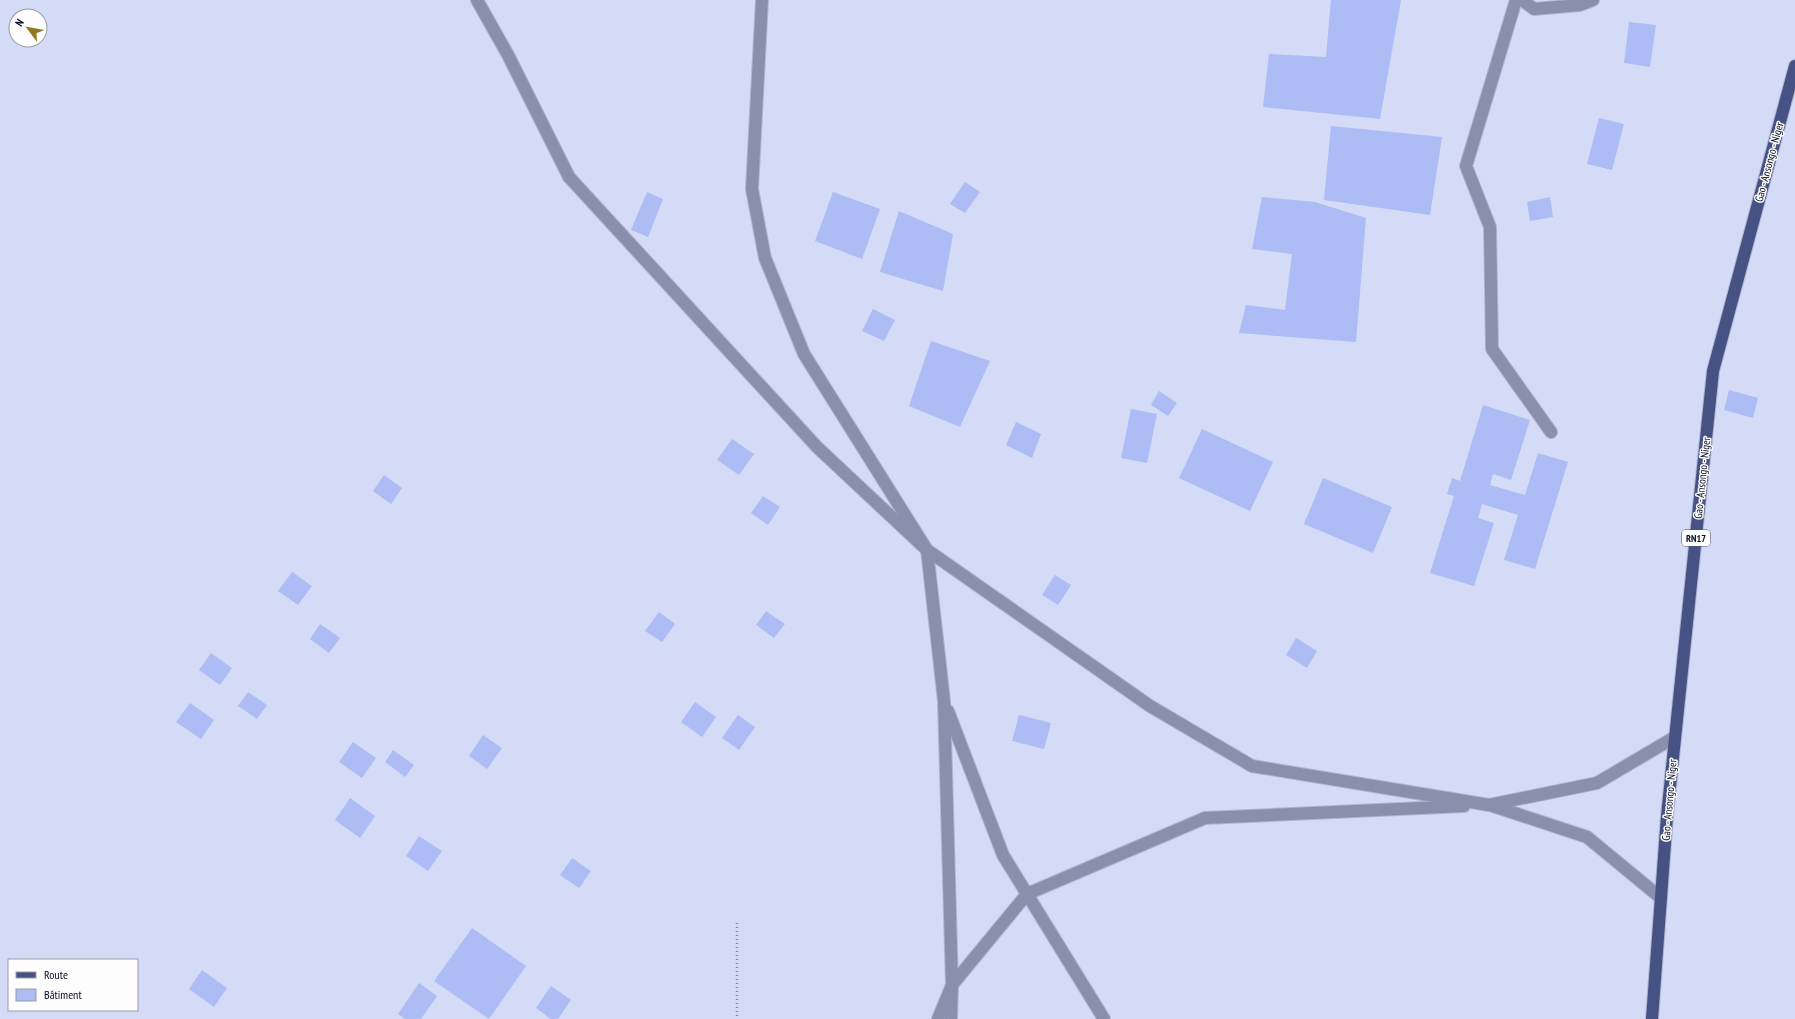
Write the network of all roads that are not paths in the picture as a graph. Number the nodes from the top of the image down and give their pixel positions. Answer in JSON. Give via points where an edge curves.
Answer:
{"nodes":[{"id":1,"x":477,"y":0,"type":"edge"},
{"id":2,"x":762,"y":0,"type":"edge"},
{"id":3,"x":1516,"y":0,"type":"edge"},
{"id":4,"x":1522,"y":0,"type":"edge"},
{"id":5,"x":1593,"y":0,"type":"edge"},
{"id":6,"x":1795,"y":66,"type":"edge"},
{"id":7,"x":1551,"y":432,"type":"dead end"},
{"id":8,"x":927,"y":550,"type":"junction"},
{"id":9,"x":944,"y":701,"type":"junction"},
{"id":10,"x":1675,"y":737,"type":"junction"},
{"id":11,"x":1489,"y":805,"type":"junction"},
{"id":12,"x":1027,"y":894,"type":"junction"},
{"id":13,"x":1661,"y":898,"type":"junction"},
{"id":14,"x":952,"y":985,"type":"junction"},
{"id":15,"x":1651,"y":1017,"type":"edge"},
{"id":16,"x":938,"y":1019,"type":"edge"},
{"id":17,"x":951,"y":1019,"type":"edge"},
{"id":18,"x":1104,"y":1019,"type":"edge"}],
"edges":[{"from":1,"to":8,"type":"street","via":[[508,54],[569,177],[817,447]]},
{"from":2,"to":8,"type":"street","via":[[752,189],[765,258],[804,354]]},
{"from":3,"to":7,"type":"street","via":[[1466,166],[1490,227],[1492,349]]},
{"from":4,"to":5,"type":"street","via":[[1534,9],[1580,5]]},
{"from":6,"to":10,"type":"main road","name":"Gao - Ansongo - Niger","number":"RN17","via":[[1713,371]]},
{"from":8,"to":9,"type":"street"},
{"from":8,"to":11,"type":"street","via":[[1150,706],[1252,766]]},
{"from":9,"to":12,"type":"street","via":[[1003,855]]},
{"from":9,"to":14,"type":"street"},
{"from":10,"to":11,"type":"street","via":[[1598,784]]},
{"from":10,"to":13,"type":"main road","name":"Gao - Ansongo - Niger","number":"RN17"},
{"from":11,"to":12,"type":"street","via":[[1205,818]]},
{"from":11,"to":13,"type":"street","via":[[1587,837]]},
{"from":12,"to":14,"type":"street"},
{"from":12,"to":18,"type":"street"},
{"from":13,"to":15,"type":"main road","name":"Gao - Ansongo - Niger","number":"RN17"},
{"from":14,"to":16,"type":"street"},
{"from":14,"to":17,"type":"street"}]}
